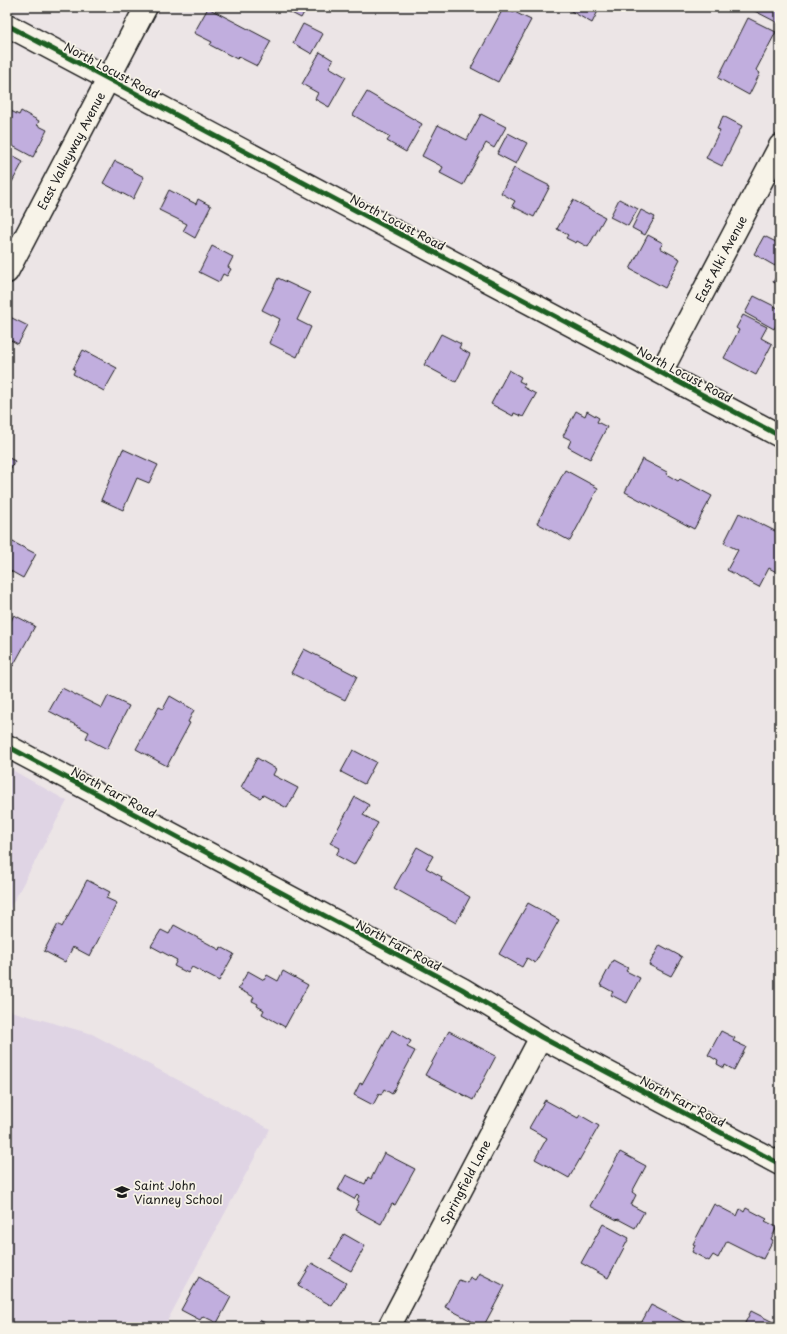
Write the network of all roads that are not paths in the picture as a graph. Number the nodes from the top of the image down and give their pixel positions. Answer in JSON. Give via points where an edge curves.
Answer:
{"nodes":[{"id":1,"x":146,"y":7,"type":"edge"},
{"id":2,"x":7,"y":25,"type":"edge"},
{"id":3,"x":108,"y":80,"type":"junction"},
{"id":4,"x":780,"y":146,"type":"edge"},
{"id":5,"x":7,"y":272,"type":"edge"},
{"id":6,"x":661,"y":372,"type":"junction"},
{"id":7,"x":780,"y":436,"type":"edge"},
{"id":8,"x":7,"y":746,"type":"edge"},
{"id":9,"x":541,"y":1037,"type":"junction"},
{"id":10,"x":780,"y":1164,"type":"edge"},
{"id":11,"x":389,"y":1327,"type":"edge"}],
"edges":[{"from":1,"to":3,"type":"street","name":"East Valleyway Avenue"},
{"from":2,"to":3,"type":"street","name":"North Locust Road"},
{"from":3,"to":5,"type":"street","name":"East Valleyway Avenue"},
{"from":3,"to":6,"type":"street","name":"North Locust Road"},
{"from":4,"to":6,"type":"street","name":"East Alki Avenue"},
{"from":6,"to":7,"type":"street","name":"North Locust Road"},
{"from":8,"to":9,"type":"street","name":"North Farr Road","via":[[462,989]]},
{"from":9,"to":10,"type":"street","name":"North Farr Road"},
{"from":9,"to":11,"type":"street","name":"Springfield Lane"}]}
